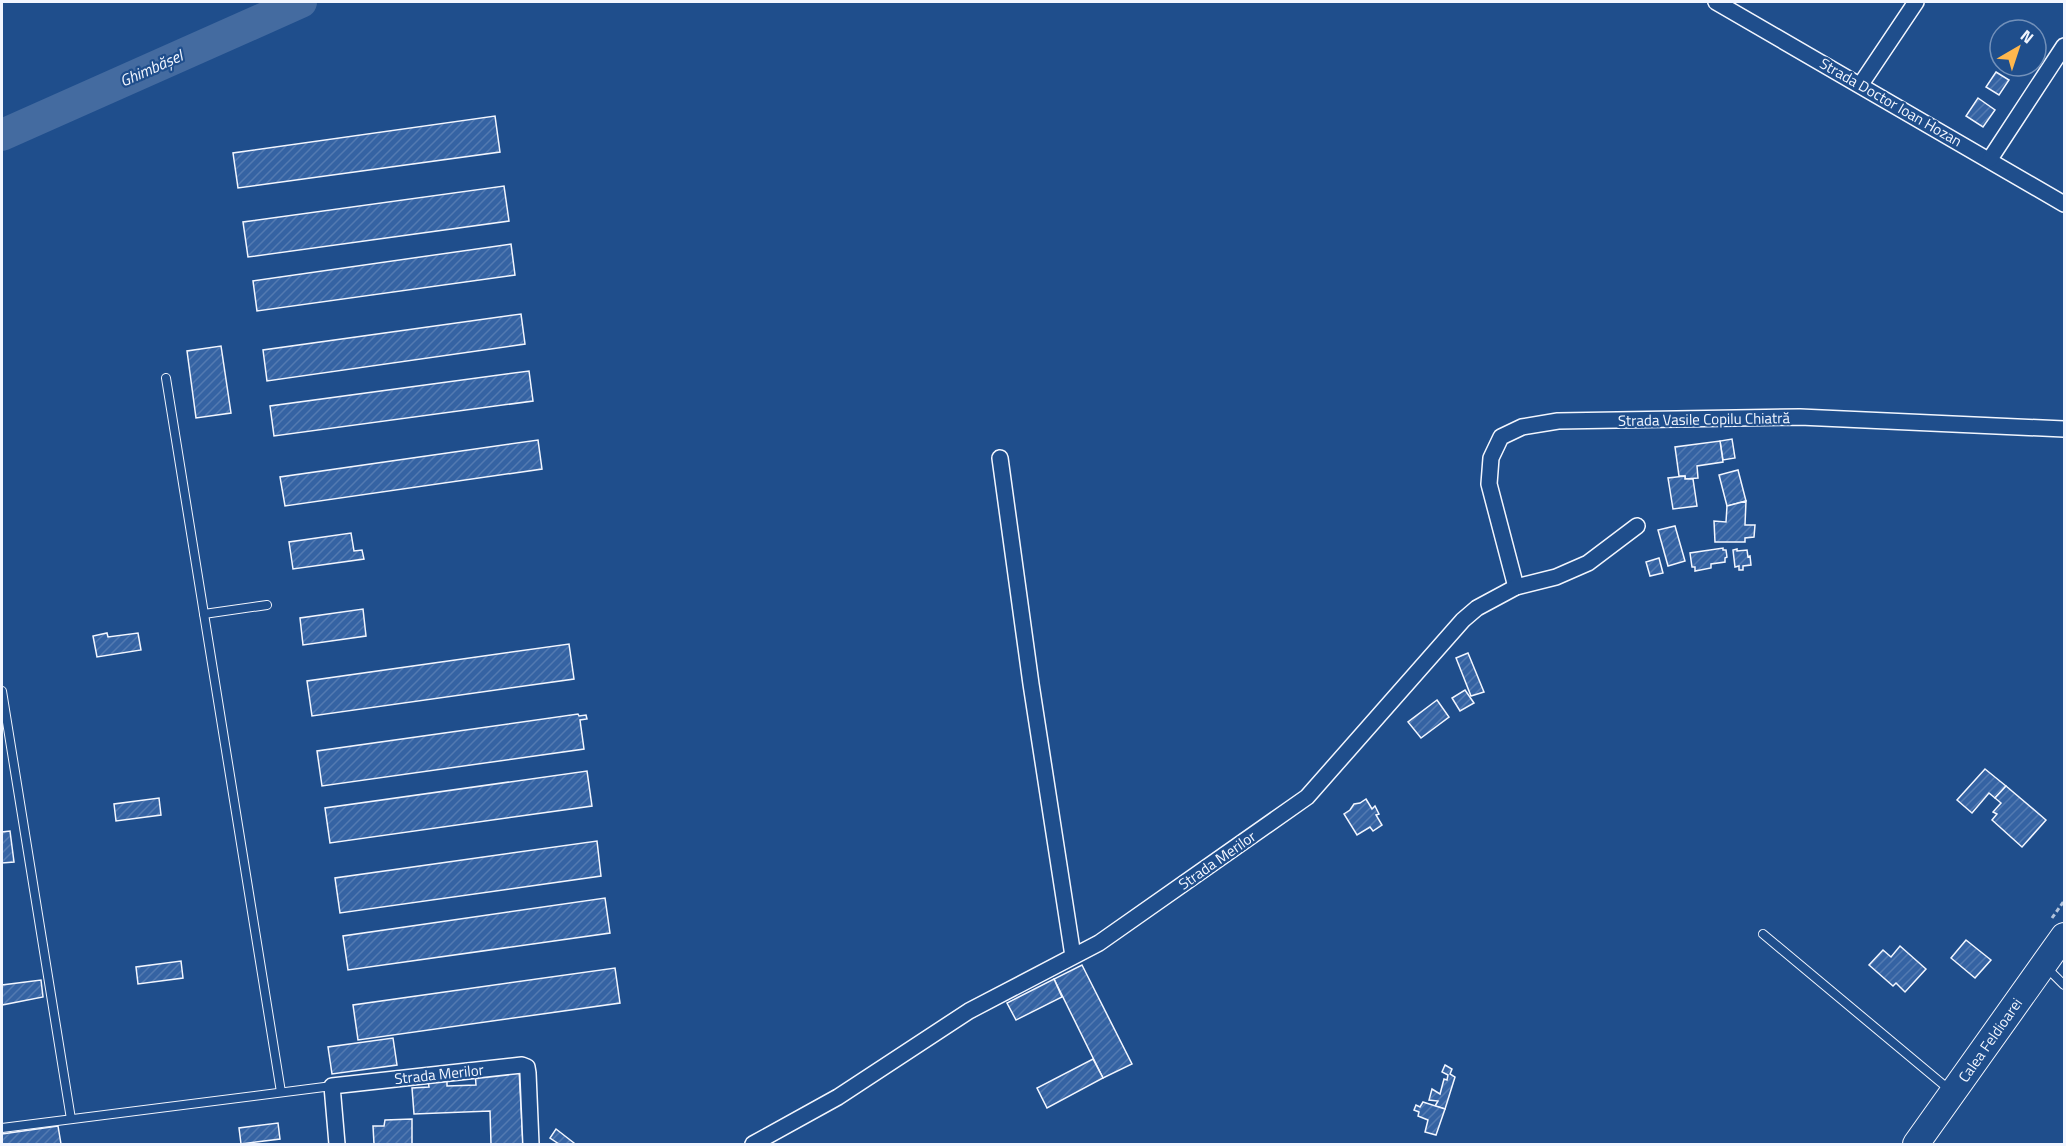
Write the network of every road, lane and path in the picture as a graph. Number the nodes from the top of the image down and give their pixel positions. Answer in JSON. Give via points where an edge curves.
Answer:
{"nodes":[{"id":1,"x":1716,"y":2,"type":"edge"},
{"id":2,"x":1916,"y":2,"type":"edge"},
{"id":3,"x":2064,"y":46,"type":"edge"},
{"id":4,"x":1861,"y":84,"type":"junction"},
{"id":5,"x":1990,"y":159,"type":"junction"},
{"id":6,"x":2064,"y":204,"type":"edge"},
{"id":7,"x":166,"y":378,"type":"dead end"},
{"id":8,"x":2064,"y":429,"type":"edge"},
{"id":9,"x":1000,"y":458,"type":"dead end"},
{"id":10,"x":1637,"y":526,"type":"dead end"},
{"id":11,"x":1516,"y":587,"type":"junction"},
{"id":12,"x":267,"y":605,"type":"dead end"},
{"id":13,"x":204,"y":614,"type":"junction"},
{"id":14,"x":2,"y":691,"type":"edge"},
{"id":15,"x":1763,"y":934,"type":"dead end"},
{"id":16,"x":2064,"y":936,"type":"edge"},
{"id":17,"x":1073,"y":957,"type":"junction"},
{"id":18,"x":2044,"y":965,"type":"junction"},
{"id":19,"x":2064,"y":985,"type":"edge"},
{"id":20,"x":332,"y":1086,"type":"junction"},
{"id":21,"x":281,"y":1092,"type":"junction"},
{"id":22,"x":1953,"y":1093,"type":"junction"},
{"id":23,"x":71,"y":1119,"type":"junction"},
{"id":24,"x":2,"y":1128,"type":"edge"},
{"id":25,"x":337,"y":1144,"type":"edge"},
{"id":26,"x":531,"y":1144,"type":"edge"},
{"id":27,"x":753,"y":1144,"type":"edge"},
{"id":28,"x":1916,"y":1144,"type":"edge"}],
"edges":[{"from":1,"to":4,"type":"street","name":"Strada Doctor Ioan Hozan"},
{"from":2,"to":4,"type":"street"},
{"from":3,"to":5,"type":"street"},
{"from":4,"to":5,"type":"street","name":"Strada Doctor Ioan Hozan"},
{"from":5,"to":6,"type":"street","name":"Strada Doctor Ioan Hozan"},
{"from":7,"to":13,"type":"lane"},
{"from":8,"to":11,"type":"street","name":"Strada Vasile Copilu Chiatră","via":[[1800,417],[1558,421],[1522,427],[1501,437],[1491,458],[1489,484]]},
{"from":9,"to":17,"type":"street"},
{"from":10,"to":11,"type":"street","name":"Strada Merilor","via":[[1588,563],[1556,577]]},
{"from":11,"to":17,"type":"street","name":"Strada Merilor","via":[[1477,608],[1464,620],[1306,797],[1099,943]]},
{"from":12,"to":13,"type":"lane"},
{"from":13,"to":21,"type":"lane"},
{"from":14,"to":23,"type":"lane"},
{"from":15,"to":22,"type":"lane"},
{"from":16,"to":18,"type":"highway","name":"Calea Feldioarei"},
{"from":17,"to":27,"type":"street","name":"Strada Merilor","via":[[969,1011],[838,1097]]},
{"from":18,"to":19,"type":"lane"},
{"from":18,"to":22,"type":"highway","name":"Calea Feldioarei"},
{"from":20,"to":21,"type":"lane"},
{"from":20,"to":25,"type":"street"},
{"from":20,"to":26,"type":"street","name":"Strada Merilor","via":[[522,1065],[528,1072]]},
{"from":21,"to":23,"type":"lane"},
{"from":22,"to":28,"type":"highway","name":"Calea Feldioarei"},
{"from":23,"to":24,"type":"lane"}]}
